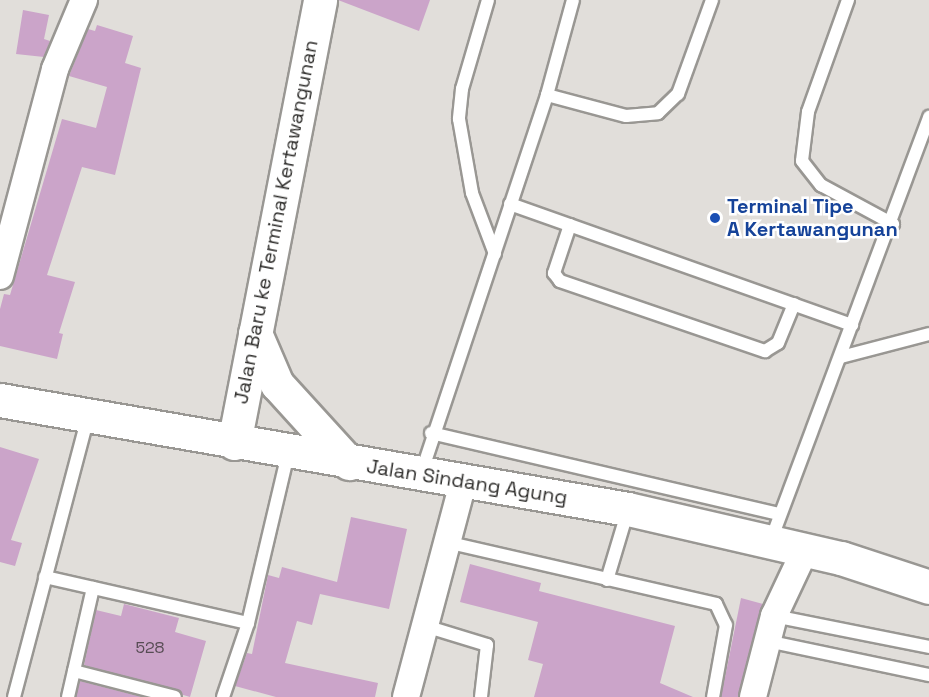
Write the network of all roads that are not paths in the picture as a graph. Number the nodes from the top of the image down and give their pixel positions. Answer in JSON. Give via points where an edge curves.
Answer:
{"nodes":[{"id":1,"x":84,"y":0,"type":"edge"},
{"id":2,"x":320,"y":0,"type":"edge"},
{"id":3,"x":488,"y":0,"type":"edge"},
{"id":4,"x":573,"y":0,"type":"edge"},
{"id":5,"x":712,"y":0,"type":"edge"},
{"id":6,"x":848,"y":0,"type":"edge"},
{"id":7,"x":547,"y":95,"type":"junction"},
{"id":8,"x":929,"y":117,"type":"edge"},
{"id":9,"x":510,"y":204,"type":"junction"},
{"id":10,"x":894,"y":224,"type":"junction"},
{"id":11,"x":570,"y":225,"type":"junction"},
{"id":12,"x":495,"y":254,"type":"junction"},
{"id":13,"x":0,"y":276,"type":"edge"},
{"id":14,"x":794,"y":304,"type":"junction"},
{"id":15,"x":852,"y":325,"type":"junction"},
{"id":16,"x":255,"y":333,"type":"junction"},
{"id":17,"x":929,"y":334,"type":"edge"},
{"id":18,"x":841,"y":357,"type":"junction"},
{"id":19,"x":0,"y":400,"type":"edge"},
{"id":20,"x":88,"y":416,"type":"junction"},
{"id":21,"x":431,"y":433,"type":"junction"},
{"id":22,"x":234,"y":443,"type":"junction"},
{"id":23,"x":288,"y":454,"type":"junction"},
{"id":24,"x":349,"y":463,"type":"junction"},
{"id":25,"x":422,"y":472,"type":"junction"},
{"id":26,"x":464,"y":479,"type":"junction"},
{"id":27,"x":628,"y":509,"type":"junction"},
{"id":28,"x":774,"y":527,"type":"junction"},
{"id":29,"x":446,"y":542,"type":"junction"},
{"id":30,"x":805,"y":550,"type":"junction"},
{"id":31,"x":45,"y":577,"type":"junction"},
{"id":32,"x":606,"y":580,"type":"junction"},
{"id":33,"x":927,"y":581,"type":"edge"},
{"id":34,"x":93,"y":588,"type":"junction"},
{"id":35,"x":774,"y":616,"type":"junction"},
{"id":36,"x":248,"y":623,"type":"junction"},
{"id":37,"x":424,"y":626,"type":"junction"},
{"id":38,"x":766,"y":641,"type":"junction"},
{"id":39,"x":929,"y":647,"type":"edge"},
{"id":40,"x":74,"y":671,"type":"junction"},
{"id":41,"x":929,"y":675,"type":"edge"},
{"id":42,"x":14,"y":697,"type":"edge"},
{"id":43,"x":68,"y":697,"type":"edge"},
{"id":44,"x":175,"y":697,"type":"edge"},
{"id":45,"x":223,"y":697,"type":"edge"},
{"id":46,"x":406,"y":697,"type":"edge"},
{"id":47,"x":481,"y":697,"type":"edge"},
{"id":48,"x":713,"y":697,"type":"edge"},
{"id":49,"x":753,"y":697,"type":"edge"}],
"edges":[{"from":1,"to":13,"type":"street","via":[[55,69]]},
{"from":2,"to":16,"type":"main road","name":"Jalan Baru ke Terminal Kertawangunan"},
{"from":3,"to":12,"type":"lane","via":[[462,89],[459,119],[466,171]]},
{"from":4,"to":7,"type":"lane"},
{"from":5,"to":7,"type":"lane","via":[[678,94],[658,113],[626,116]]},
{"from":6,"to":10,"type":"lane","via":[[808,112],[802,160],[821,185]]},
{"from":7,"to":9,"type":"lane"},
{"from":8,"to":10,"type":"lane"},
{"from":9,"to":11,"type":"lane"},
{"from":9,"to":12,"type":"lane"},
{"from":10,"to":15,"type":"lane"},
{"from":11,"to":14,"type":"lane"},
{"from":11,"to":14,"type":"lane","via":[[554,273],[560,281],[765,351],[778,343]]},
{"from":12,"to":21,"type":"lane"},
{"from":14,"to":15,"type":"lane"},
{"from":15,"to":18,"type":"lane"},
{"from":16,"to":22,"type":"main road","name":"Jalan Baru ke Terminal Kertawangunan"},
{"from":16,"to":24,"type":"main road","via":[[277,384]]},
{"from":17,"to":18,"type":"lane"},
{"from":18,"to":28,"type":"lane"},
{"from":19,"to":20,"type":"main road","name":"Jalan Sindang Agung"},
{"from":20,"to":22,"type":"main road","name":"Jalan Sindang Agung"},
{"from":20,"to":31,"type":"lane"},
{"from":21,"to":25,"type":"lane"},
{"from":21,"to":28,"type":"lane"},
{"from":22,"to":23,"type":"main road","name":"Jalan Sindang Agung"},
{"from":23,"to":24,"type":"main road","name":"Jalan Sindang Agung"},
{"from":23,"to":36,"type":"lane"},
{"from":24,"to":25,"type":"main road","name":"Jalan Sindang Agung"},
{"from":25,"to":26,"type":"main road","name":"Jalan Sindang Agung"},
{"from":26,"to":27,"type":"main road","name":"Jalan Sindang Agung"},
{"from":26,"to":29,"type":"street"},
{"from":27,"to":28,"type":"main road","name":"Jalan Sindang Agung"},
{"from":27,"to":32,"type":"lane"},
{"from":28,"to":30,"type":"main road","name":"Jalan Sindang Agung"},
{"from":29,"to":32,"type":"lane"},
{"from":29,"to":37,"type":"street"},
{"from":30,"to":33,"type":"main road","name":"Jalan Sindang Agung"},
{"from":30,"to":35,"type":"street"},
{"from":31,"to":34,"type":"lane"},
{"from":31,"to":42,"type":"lane"},
{"from":32,"to":48,"type":"lane","via":[[723,608],[726,625]]},
{"from":34,"to":36,"type":"lane"},
{"from":34,"to":40,"type":"lane"},
{"from":35,"to":38,"type":"street"},
{"from":35,"to":39,"type":"lane"},
{"from":36,"to":45,"type":"lane"},
{"from":37,"to":46,"type":"street"},
{"from":37,"to":47,"type":"lane","via":[[488,645]]},
{"from":38,"to":41,"type":"lane"},
{"from":38,"to":49,"type":"street"},
{"from":40,"to":43,"type":"lane"},
{"from":40,"to":44,"type":"lane"}]}
